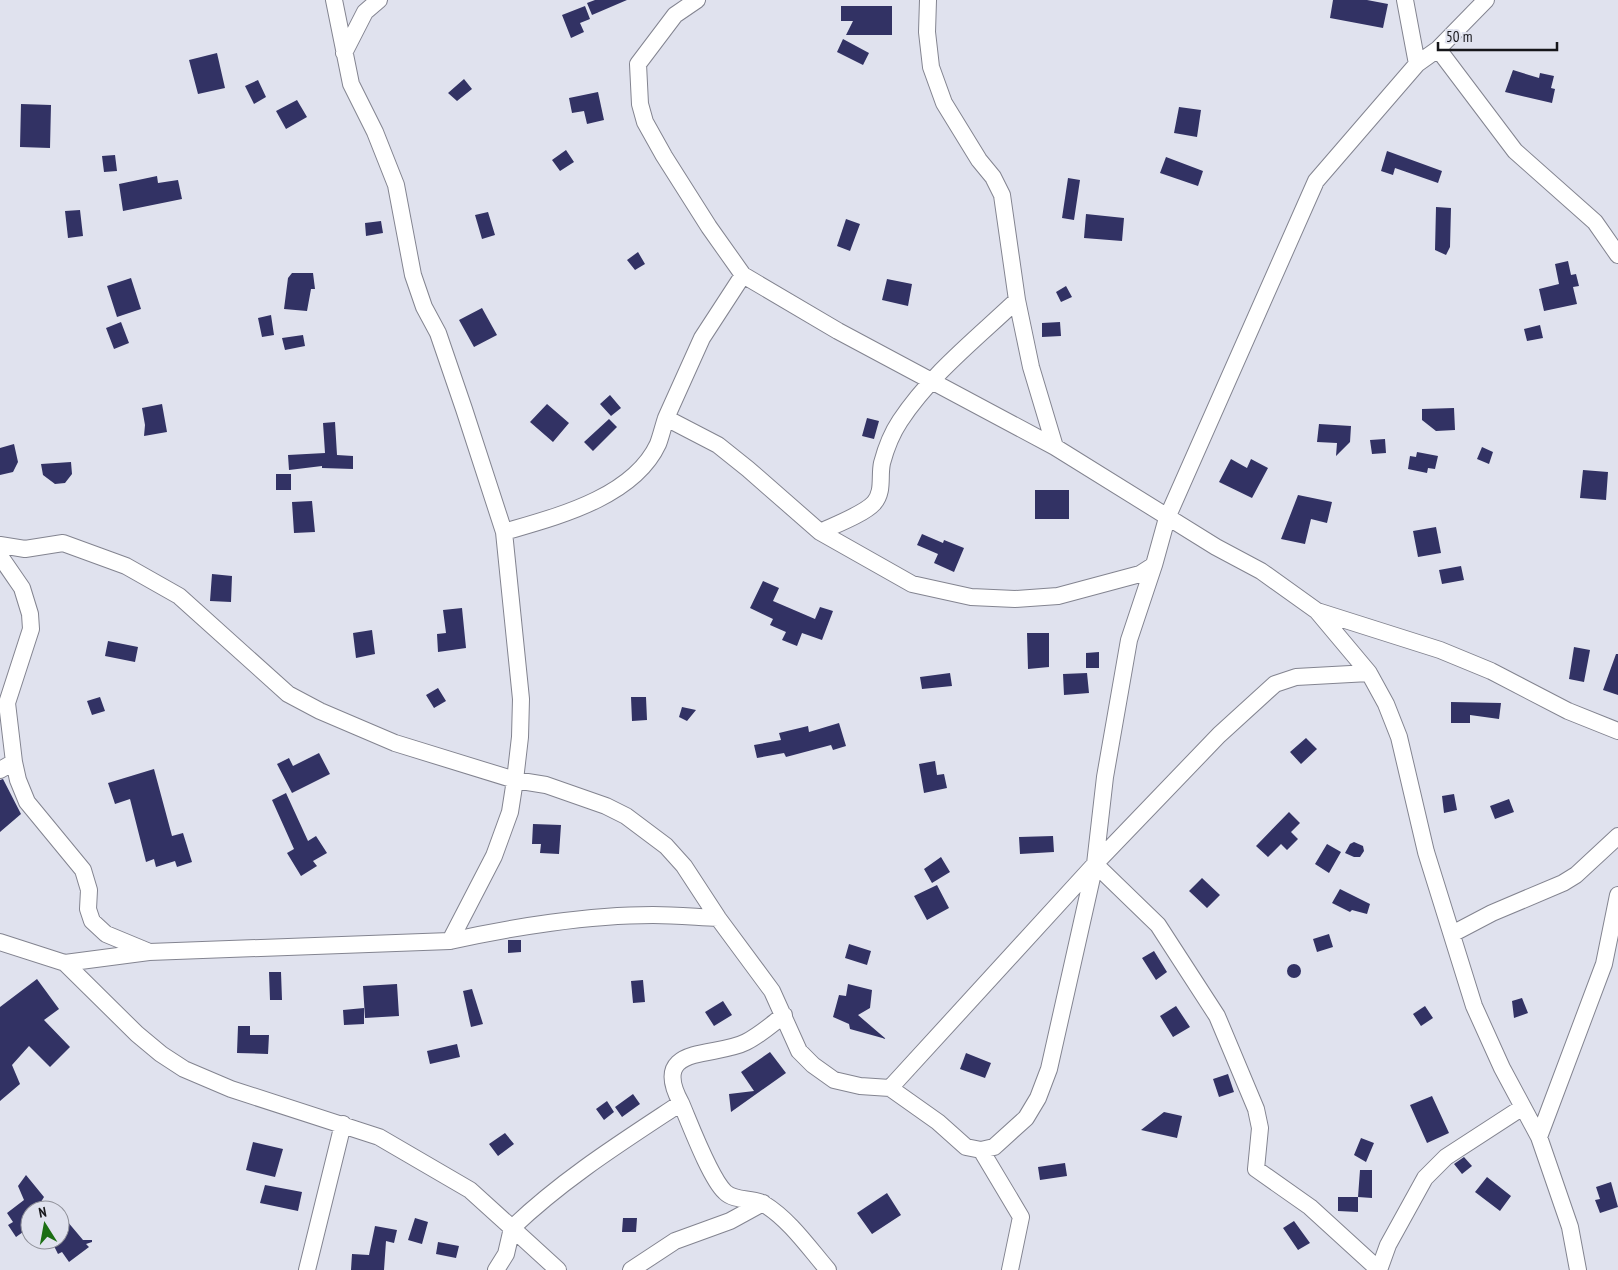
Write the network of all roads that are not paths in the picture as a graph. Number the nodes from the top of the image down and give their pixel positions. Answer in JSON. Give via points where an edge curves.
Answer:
{"nodes":[{"id":1,"x":334,"y":0,"type":"edge"},
{"id":2,"x":378,"y":0,"type":"edge"},
{"id":3,"x":697,"y":0,"type":"edge"},
{"id":4,"x":928,"y":0,"type":"edge"},
{"id":5,"x":1405,"y":0,"type":"edge"},
{"id":6,"x":1486,"y":0,"type":"edge"},
{"id":7,"x":1438,"y":50,"type":"junction"},
{"id":8,"x":344,"y":53,"type":"junction"},
{"id":9,"x":1417,"y":64,"type":"junction"},
{"id":10,"x":1618,"y":256,"type":"edge"},
{"id":11,"x":743,"y":275,"type":"junction"},
{"id":12,"x":1017,"y":300,"type":"junction"},
{"id":13,"x":932,"y":381,"type":"junction"},
{"id":14,"x":666,"y":418,"type":"junction"},
{"id":15,"x":1055,"y":446,"type":"junction"},
{"id":16,"x":1166,"y":518,"type":"junction"},
{"id":17,"x":504,"y":532,"type":"junction"},
{"id":18,"x":820,"y":532,"type":"junction"},
{"id":19,"x":0,"y":545,"type":"edge"},
{"id":20,"x":0,"y":556,"type":"edge"},
{"id":21,"x":1154,"y":565,"type":"junction"},
{"id":22,"x":1317,"y":611,"type":"junction"},
{"id":23,"x":1369,"y":673,"type":"junction"},
{"id":24,"x":1618,"y":731,"type":"edge"},
{"id":25,"x":7,"y":766,"type":"edge"},
{"id":26,"x":515,"y":780,"type":"junction"},
{"id":27,"x":1618,"y":836,"type":"edge"},
{"id":28,"x":1095,"y":864,"type":"junction"},
{"id":29,"x":1618,"y":895,"type":"edge"},
{"id":30,"x":718,"y":918,"type":"junction"},
{"id":31,"x":1452,"y":934,"type":"junction"},
{"id":32,"x":450,"y":941,"type":"junction"},
{"id":33,"x":0,"y":942,"type":"edge"},
{"id":34,"x":149,"y":952,"type":"junction"},
{"id":35,"x":65,"y":963,"type":"junction"},
{"id":36,"x":784,"y":1015,"type":"junction"},
{"id":37,"x":890,"y":1088,"type":"junction"},
{"id":38,"x":681,"y":1103,"type":"junction"},
{"id":39,"x":1523,"y":1107,"type":"junction"},
{"id":40,"x":344,"y":1124,"type":"junction"},
{"id":41,"x":1540,"y":1136,"type":"junction"},
{"id":42,"x":981,"y":1150,"type":"junction"},
{"id":43,"x":763,"y":1203,"type":"junction"},
{"id":44,"x":512,"y":1228,"type":"junction"},
{"id":45,"x":307,"y":1270,"type":"edge"},
{"id":46,"x":496,"y":1270,"type":"edge"},
{"id":47,"x":558,"y":1270,"type":"edge"},
{"id":48,"x":631,"y":1270,"type":"edge"},
{"id":49,"x":828,"y":1270,"type":"edge"},
{"id":50,"x":1010,"y":1270,"type":"edge"},
{"id":51,"x":1379,"y":1270,"type":"edge"},
{"id":52,"x":1578,"y":1270,"type":"edge"}],
"edges":[{"from":1,"to":8,"type":"street"},
{"from":2,"to":8,"type":"street","via":[[365,12]]},
{"from":3,"to":11,"type":"street","via":[[676,15],[638,64],[640,104],[645,122],[664,156]]},
{"from":4,"to":12,"type":"street","via":[[931,67],[944,103],[1002,195]]},
{"from":5,"to":9,"type":"street"},
{"from":6,"to":7,"type":"street"},
{"from":7,"to":9,"type":"street"},
{"from":7,"to":10,"type":"street","via":[[1515,151],[1595,222]]},
{"from":8,"to":17,"type":"street","via":[[351,84],[396,184],[413,275],[424,307],[438,333]]},
{"from":9,"to":16,"type":"street","via":[[1316,180]]},
{"from":11,"to":13,"type":"street"},
{"from":11,"to":14,"type":"street","via":[[702,338]]},
{"from":12,"to":13,"type":"street"},
{"from":12,"to":15,"type":"street","via":[[1031,367]]},
{"from":13,"to":15,"type":"street"},
{"from":13,"to":18,"type":"street","via":[[900,421],[889,442],[882,464],[880,493],[874,503]]},
{"from":14,"to":17,"type":"street","via":[[658,444],[634,475],[578,509]]},
{"from":14,"to":18,"type":"street","via":[[718,445]]},
{"from":15,"to":16,"type":"street"},
{"from":16,"to":21,"type":"street"},
{"from":16,"to":22,"type":"street","via":[[1261,571]]},
{"from":17,"to":26,"type":"street","via":[[521,699]]},
{"from":18,"to":21,"type":"street","via":[[912,584],[971,597],[1015,599],[1058,596],[1140,574]]},
{"from":19,"to":26,"type":"street","via":[[25,549],[63,542],[126,566],[179,596],[288,694],[320,712],[395,743]]},
{"from":20,"to":25,"type":"street","via":[[22,588],[31,629],[7,703]]},
{"from":21,"to":28,"type":"street","via":[[1128,640],[1105,778]]},
{"from":22,"to":23,"type":"street"},
{"from":22,"to":24,"type":"street","via":[[1440,650],[1491,671],[1568,711]]},
{"from":23,"to":28,"type":"street","via":[[1296,677],[1275,684],[1219,735]]},
{"from":23,"to":31,"type":"street","via":[[1399,737],[1426,852]]},
{"from":25,"to":34,"type":"street","via":[[27,802],[83,870],[92,921],[106,934]]},
{"from":26,"to":30,"type":"street","via":[[546,785],[626,816],[666,846]]},
{"from":26,"to":32,"type":"street","via":[[510,812],[494,856]]},
{"from":27,"to":31,"type":"street","via":[[1563,883]]},
{"from":28,"to":37,"type":"street"},
{"from":28,"to":42,"type":"street","via":[[1049,1070],[1038,1098],[1026,1118],[994,1147]]},
{"from":28,"to":51,"type":"street","via":[[1158,925],[1217,1016],[1256,1109],[1260,1128],[1256,1169],[1310,1207]]},
{"from":29,"to":41,"type":"street","via":[[1604,964]]},
{"from":30,"to":32,"type":"street","via":[[652,915],[591,919]]},
{"from":30,"to":36,"type":"street","via":[[772,990]]},
{"from":31,"to":39,"type":"street","via":[[1474,1006]]},
{"from":32,"to":34,"type":"street"},
{"from":33,"to":35,"type":"street"},
{"from":34,"to":35,"type":"street"},
{"from":35,"to":40,"type":"street","via":[[137,1034],[184,1069],[231,1089]]},
{"from":36,"to":37,"type":"street","via":[[799,1051],[834,1080]]},
{"from":36,"to":38,"type":"street","via":[[746,1042],[684,1058],[675,1067],[672,1079]]},
{"from":37,"to":42,"type":"street","via":[[938,1122],[966,1147]]},
{"from":38,"to":43,"type":"street","via":[[716,1180],[726,1193]]},
{"from":38,"to":44,"type":"street","via":[[543,1198]]},
{"from":39,"to":41,"type":"street"},
{"from":39,"to":51,"type":"street","via":[[1446,1157],[1425,1178],[1388,1245]]},
{"from":40,"to":44,"type":"street","via":[[378,1137],[470,1190]]},
{"from":40,"to":45,"type":"street"},
{"from":41,"to":52,"type":"street","via":[[1570,1227]]},
{"from":42,"to":50,"type":"street","via":[[1021,1217]]},
{"from":43,"to":48,"type":"street","via":[[730,1221],[675,1241]]},
{"from":43,"to":49,"type":"street","via":[[797,1234]]},
{"from":44,"to":46,"type":"street","via":[[506,1254]]},
{"from":44,"to":47,"type":"street"}]}
